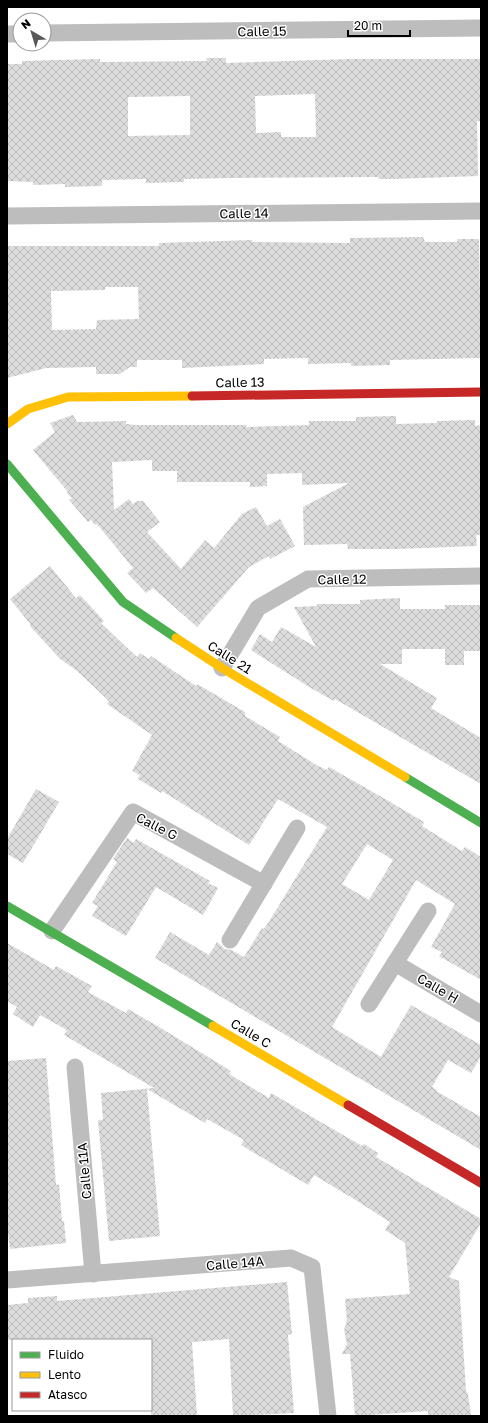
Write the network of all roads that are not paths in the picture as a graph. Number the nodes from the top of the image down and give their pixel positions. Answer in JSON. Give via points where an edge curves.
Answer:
{"nodes":[{"id":1,"x":481,"y":28,"type":"edge"},
{"id":2,"x":52,"y":33,"type":"edge"},
{"id":3,"x":481,"y":211,"type":"edge"},
{"id":4,"x":7,"y":216,"type":"edge"},
{"id":5,"x":481,"y":392,"type":"edge"},
{"id":6,"x":7,"y":424,"type":"edge"},
{"id":7,"x":7,"y":464,"type":"edge"},
{"id":8,"x":481,"y":576,"type":"edge"},
{"id":9,"x":222,"y":668,"type":"junction"},
{"id":10,"x":481,"y":823,"type":"edge"},
{"id":11,"x":296,"y":828,"type":"dead end"},
{"id":12,"x":264,"y":884,"type":"junction"},
{"id":13,"x":7,"y":906,"type":"edge"},
{"id":14,"x":428,"y":911,"type":"dead end"},
{"id":15,"x":52,"y":930,"type":"junction"},
{"id":16,"x":230,"y":940,"type":"dead end"},
{"id":17,"x":395,"y":963,"type":"junction"},
{"id":18,"x":369,"y":1004,"type":"dead end"},
{"id":19,"x":481,"y":1014,"type":"edge"},
{"id":20,"x":75,"y":1067,"type":"dead end"},
{"id":21,"x":481,"y":1183,"type":"edge"},
{"id":22,"x":93,"y":1274,"type":"junction"},
{"id":23,"x":7,"y":1280,"type":"edge"},
{"id":24,"x":328,"y":1416,"type":"edge"}],
"edges":[{"from":1,"to":2,"type":"street","name":"Calle 15"},
{"from":3,"to":4,"type":"street","name":"Calle 14"},
{"from":5,"to":6,"type":"street","name":"Calle 13","via":[[68,397],[28,409]]},
{"from":7,"to":9,"type":"street","name":"Calle 21","via":[[123,602]]},
{"from":8,"to":9,"type":"street","name":"Calle 12","via":[[308,579],[258,608]]},
{"from":9,"to":10,"type":"street","name":"Calle 21"},
{"from":11,"to":12,"type":"street"},
{"from":12,"to":15,"type":"street","name":"Calle G","via":[[133,812]]},
{"from":12,"to":16,"type":"street"},
{"from":13,"to":15,"type":"street","name":"Calle C"},
{"from":14,"to":17,"type":"street"},
{"from":15,"to":21,"type":"street","name":"Calle C"},
{"from":17,"to":18,"type":"street"},
{"from":17,"to":19,"type":"street","name":"Calle H"},
{"from":20,"to":22,"type":"street","name":"Calle 11A"},
{"from":22,"to":23,"type":"street","name":"Calle 14A"},
{"from":22,"to":24,"type":"street","name":"Calle 14A","via":[[290,1258],[312,1267]]}]}
